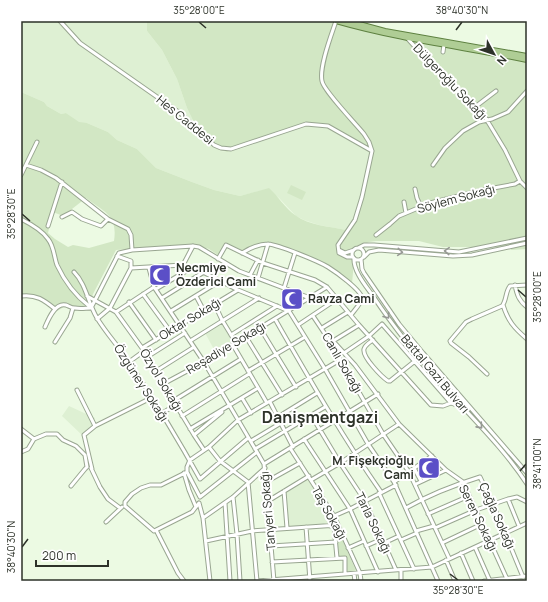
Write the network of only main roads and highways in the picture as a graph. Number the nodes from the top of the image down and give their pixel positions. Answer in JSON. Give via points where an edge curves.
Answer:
{"nodes":[{"id":1,"x":336,"y":21,"type":"edge"},
{"id":2,"x":348,"y":21,"type":"edge"},
{"id":3,"x":527,"y":56,"type":"edge"},
{"id":4,"x":527,"y":60,"type":"edge"}],
"edges":[{"from":1,"to":4,"type":"main road","via":[[408,39]]},
{"from":2,"to":3,"type":"main road","via":[[385,31]]}]}
